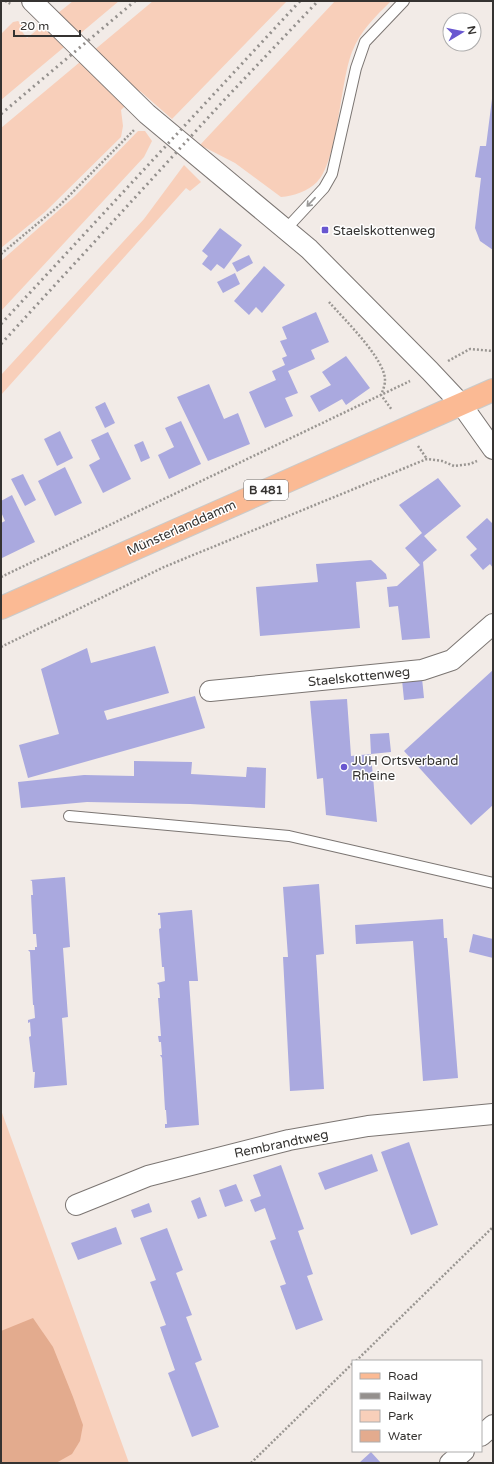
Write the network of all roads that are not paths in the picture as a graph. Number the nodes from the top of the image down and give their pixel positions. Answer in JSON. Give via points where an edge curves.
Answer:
{"nodes":[{"id":1,"x":32,"y":1,"type":"edge"},
{"id":2,"x":404,"y":1,"type":"edge"},
{"id":3,"x":286,"y":229,"type":"junction"},
{"id":4,"x":493,"y":390,"type":"edge"},
{"id":5,"x":461,"y":404,"type":"junction"},
{"id":6,"x":487,"y":454,"type":"edge"},
{"id":7,"x":1,"y":608,"type":"edge"},
{"id":8,"x":493,"y":624,"type":"edge"},
{"id":9,"x":210,"y":691,"type":"dead end"},
{"id":10,"x":69,"y":816,"type":"dead end"},
{"id":11,"x":493,"y":883,"type":"edge"},
{"id":12,"x":493,"y":1114,"type":"edge"},
{"id":13,"x":76,"y":1205,"type":"dead end"},
{"id":14,"x":493,"y":1425,"type":"edge"},
{"id":15,"x":482,"y":1435,"type":"edge"},
{"id":16,"x":463,"y":1452,"type":"edge"},
{"id":17,"x":450,"y":1463,"type":"edge"}],
"edges":[{"from":1,"to":3,"type":"street","via":[[147,114]]},
{"from":2,"to":3,"type":"lane","one_way":true,"via":[[365,42],[356,68],[332,174],[324,188]]},
{"from":3,"to":5,"type":"street","via":[[354,292]]},
{"from":4,"to":5,"type":"main road","name":"Münsterlanddamm","number":"B 481"},
{"from":5,"to":6,"type":"street"},
{"from":5,"to":7,"type":"main road","name":"Münsterlanddamm","number":"B 481"},
{"from":8,"to":9,"type":"street","name":"Staelskottenweg","via":[[452,660],[422,670]]},
{"from":10,"to":11,"type":"lane","via":[[289,836]]},
{"from":12,"to":13,"type":"street","name":"Rembrandtweg","via":[[368,1126],[290,1140],[148,1176]]},
{"from":14,"to":15,"type":"street"},
{"from":16,"to":17,"type":"street"}]}
